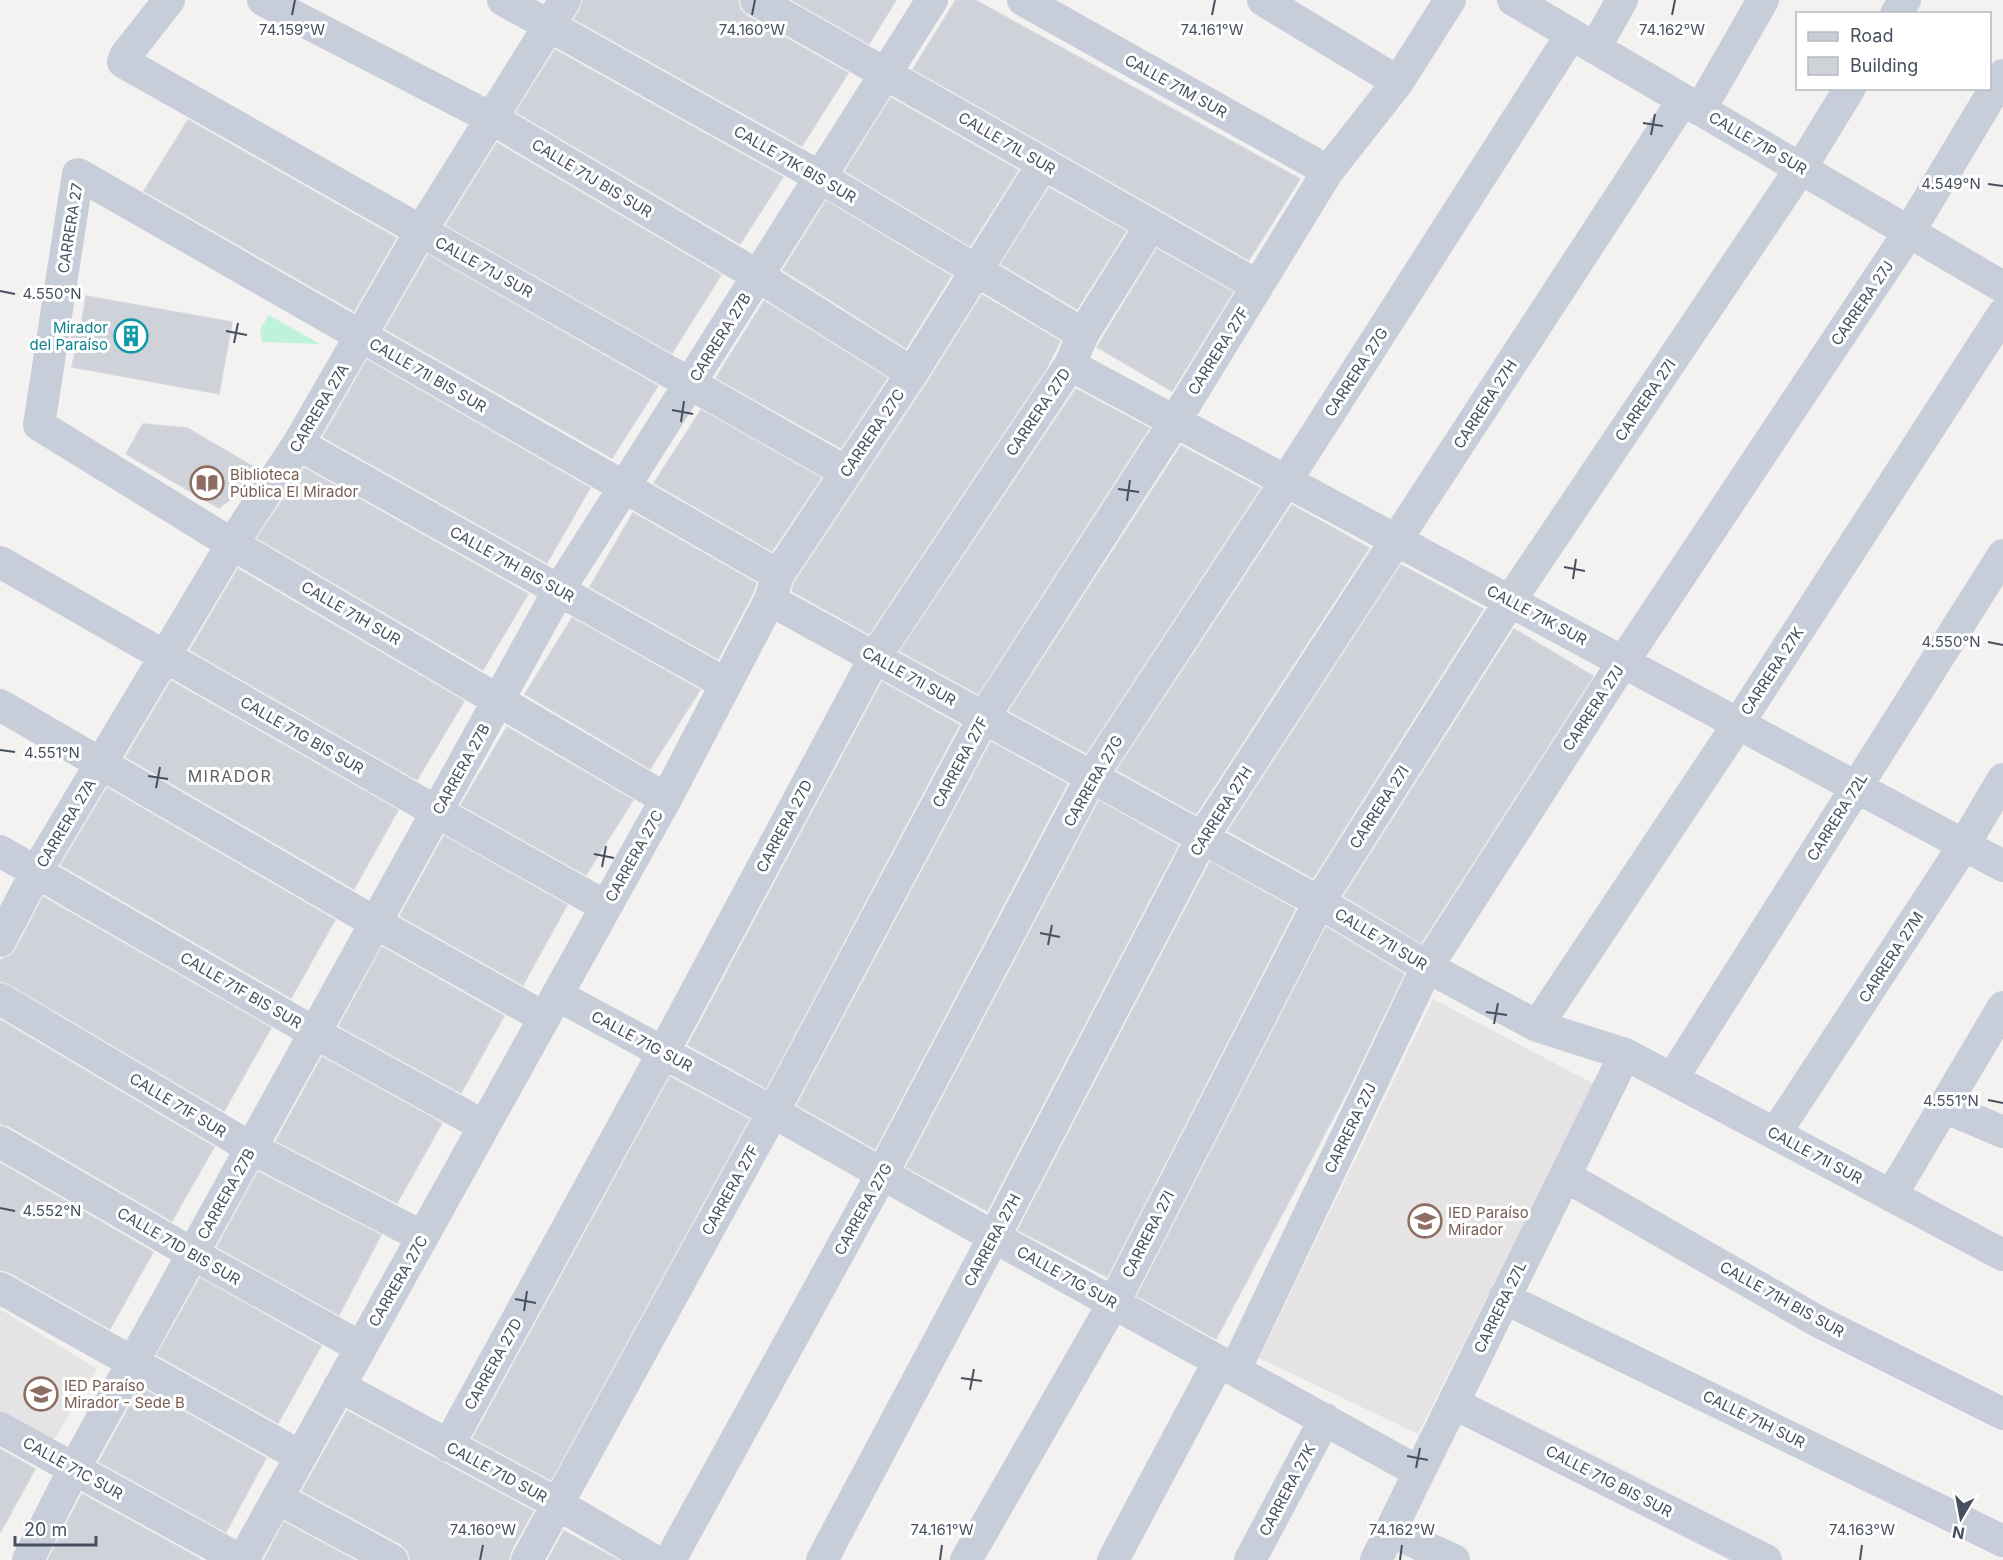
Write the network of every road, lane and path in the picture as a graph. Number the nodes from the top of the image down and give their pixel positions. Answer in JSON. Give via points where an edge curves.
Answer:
{"nodes":[{"id":1,"x":169,"y":0,"type":"edge"},
{"id":2,"x":263,"y":0,"type":"edge"},
{"id":3,"x":503,"y":0,"type":"edge"},
{"id":4,"x":565,"y":0,"type":"edge"},
{"id":5,"x":756,"y":0,"type":"edge"},
{"id":6,"x":932,"y":0,"type":"edge"},
{"id":7,"x":1023,"y":0,"type":"edge"},
{"id":8,"x":1263,"y":0,"type":"edge"},
{"id":9,"x":1450,"y":0,"type":"edge"},
{"id":10,"x":1513,"y":0,"type":"edge"},
{"id":11,"x":1622,"y":0,"type":"edge"},
{"id":12,"x":1763,"y":0,"type":"edge"},
{"id":13,"x":548,"y":26,"type":"junction"},
{"id":14,"x":1583,"y":41,"type":"junction"},
{"id":15,"x":885,"y":74,"type":"junction"},
{"id":16,"x":2003,"y":75,"type":"edge"},
{"id":17,"x":1398,"y":82,"type":"junction"},
{"id":18,"x":1849,"y":90,"type":"edge"},
{"id":19,"x":1691,"y":105,"type":"junction"},
{"id":20,"x":491,"y":118,"type":"junction"},
{"id":21,"x":1043,"y":164,"type":"junction"},
{"id":22,"x":1801,"y":168,"type":"junction"},
{"id":23,"x":1328,"y":171,"type":"junction"},
{"id":24,"x":78,"y":174,"type":"joint"},
{"id":25,"x":820,"y":177,"type":"junction"},
{"id":26,"x":1151,"y":225,"type":"junction"},
{"id":27,"x":421,"y":231,"type":"junction"},
{"id":28,"x":1909,"y":232,"type":"junction"},
{"id":29,"x":976,"y":270,"type":"junction"},
{"id":30,"x":758,"y":276,"type":"junction"},
{"id":31,"x":1258,"y":286,"type":"junction"},
{"id":32,"x":2003,"y":287,"type":"edge"},
{"id":33,"x":2003,"y":314,"type":"edge"},
{"id":34,"x":1083,"y":334,"type":"junction"},
{"id":35,"x":361,"y":336,"type":"junction"},
{"id":36,"x":1070,"y":365,"type":"junction"},
{"id":37,"x":912,"y":373,"type":"junction"},
{"id":38,"x":690,"y":383,"type":"junction"},
{"id":39,"x":1175,"y":421,"type":"junction"},
{"id":40,"x":39,"y":425,"type":"joint"},
{"id":41,"x":298,"y":444,"type":"junction"},
{"id":42,"x":846,"y":472,"type":"junction"},
{"id":43,"x":1286,"y":481,"type":"junction"},
{"id":44,"x":624,"y":487,"type":"junction"},
{"id":45,"x":1397,"y":540,"type":"junction"},
{"id":46,"x":232,"y":544,"type":"junction"},
{"id":47,"x":2003,"y":555,"type":"edge"},
{"id":48,"x":0,"y":562,"type":"edge"},
{"id":49,"x":774,"y":587,"type":"junction"},
{"id":50,"x":559,"y":590,"type":"junction"},
{"id":51,"x":1510,"y":601,"type":"junction"},
{"id":52,"x":165,"y":657,"type":"junction"},
{"id":53,"x":875,"y":657,"type":"junction"},
{"id":54,"x":1623,"y":662,"type":"junction"},
{"id":55,"x":726,"y":684,"type":"junction"},
{"id":56,"x":499,"y":699,"type":"junction"},
{"id":57,"x":0,"y":705,"type":"edge"},
{"id":58,"x":984,"y":717,"type":"junction"},
{"id":59,"x":1738,"y":724,"type":"junction"},
{"id":60,"x":101,"y":764,"type":"junction"},
{"id":61,"x":1092,"y":776,"type":"junction"},
{"id":62,"x":2003,"y":779,"type":"edge"},
{"id":63,"x":1856,"y":787,"type":"junction"},
{"id":64,"x":666,"y":799,"type":"junction"},
{"id":65,"x":436,"y":812,"type":"junction"},
{"id":66,"x":1202,"y":838,"type":"junction"},
{"id":67,"x":1964,"y":845,"type":"junction"},
{"id":68,"x":0,"y":851,"type":"edge"},
{"id":69,"x":2003,"y":866,"type":"edge"},
{"id":70,"x":36,"y":872,"type":"junction"},
{"id":71,"x":1319,"y":902,"type":"junction"},
{"id":72,"x":605,"y":906,"type":"junction"},
{"id":73,"x":376,"y":923,"type":"junction"},
{"id":74,"x":0,"y":941,"type":"edge"},
{"id":75,"x":1427,"y":967,"type":"junction"},
{"id":76,"x":0,"y":999,"type":"edge"},
{"id":77,"x":550,"y":1006,"type":"junction"},
{"id":78,"x":2003,"y":1006,"type":"edge"},
{"id":79,"x":1537,"y":1026,"type":"junction"},
{"id":80,"x":315,"y":1033,"type":"junction"},
{"id":81,"x":663,"y":1053,"type":"junction"},
{"id":82,"x":1625,"y":1054,"type":"junction"},
{"id":83,"x":1672,"y":1080,"type":"junction"},
{"id":84,"x":1944,"y":1107,"type":"junction"},
{"id":85,"x":773,"y":1112,"type":"junction"},
{"id":86,"x":484,"y":1126,"type":"junction"},
{"id":87,"x":2003,"y":1132,"type":"edge"},
{"id":88,"x":1775,"y":1134,"type":"junction"},
{"id":89,"x":0,"y":1142,"type":"edge"},
{"id":90,"x":251,"y":1148,"type":"junction"},
{"id":91,"x":882,"y":1174,"type":"junction"},
{"id":92,"x":1564,"y":1176,"type":"junction"},
{"id":93,"x":1892,"y":1196,"type":"junction"},
{"id":94,"x":423,"y":1237,"type":"junction"},
{"id":95,"x":994,"y":1237,"type":"junction"},
{"id":96,"x":193,"y":1254,"type":"junction"},
{"id":97,"x":2003,"y":1255,"type":"edge"},
{"id":98,"x":0,"y":1288,"type":"edge"},
{"id":99,"x":1504,"y":1298,"type":"junction"},
{"id":100,"x":1114,"y":1302,"type":"junction"},
{"id":101,"x":360,"y":1347,"type":"junction"},
{"id":102,"x":133,"y":1362,"type":"junction"},
{"id":103,"x":1227,"y":1365,"type":"junction"},
{"id":104,"x":339,"y":1386,"type":"junction"},
{"id":105,"x":1453,"y":1403,"type":"junction"},
{"id":106,"x":2003,"y":1414,"type":"edge"},
{"id":107,"x":1325,"y":1419,"type":"junction"},
{"id":108,"x":0,"y":1428,"type":"edge"},
{"id":109,"x":448,"y":1446,"type":"junction"},
{"id":110,"x":300,"y":1456,"type":"junction"},
{"id":111,"x":74,"y":1469,"type":"junction"},
{"id":112,"x":1419,"y":1472,"type":"junction"},
{"id":113,"x":278,"y":1498,"type":"junction"},
{"id":114,"x":558,"y":1504,"type":"junction"},
{"id":115,"x":1390,"y":1531,"type":"junction"},
{"id":116,"x":2003,"y":1540,"type":"edge"},
{"id":117,"x":28,"y":1560,"type":"edge"},
{"id":118,"x":242,"y":1560,"type":"edge"},
{"id":119,"x":392,"y":1560,"type":"edge"},
{"id":120,"x":527,"y":1560,"type":"edge"},
{"id":121,"x":653,"y":1560,"type":"edge"},
{"id":122,"x":670,"y":1560,"type":"edge"},
{"id":123,"x":822,"y":1560,"type":"edge"},
{"id":124,"x":966,"y":1560,"type":"edge"},
{"id":125,"x":1113,"y":1560,"type":"edge"},
{"id":126,"x":1250,"y":1560,"type":"edge"},
{"id":127,"x":1376,"y":1560,"type":"edge"},
{"id":128,"x":1454,"y":1560,"type":"edge"},
{"id":129,"x":1766,"y":1560,"type":"edge"}],
"edges":[{"from":1,"to":27,"type":"street","name":"CALLE 71J SUR","via":[[123,62]]},
{"from":2,"to":20,"type":"street","name":"CALLE 71J BIS SUR"},
{"from":3,"to":13,"type":"street","name":"CALLE 71K BIS SUR"},
{"from":4,"to":13,"type":"street","name":"CARRERA 27A"},
{"from":5,"to":15,"type":"street","name":"CALLE 71L SUR"},
{"from":6,"to":15,"type":"street","name":"CARRERA 27B"},
{"from":7,"to":23,"type":"street","name":"CALLE 71M SUR"},
{"from":8,"to":17,"type":"street"},
{"from":9,"to":17,"type":"street","name":"CARRERA 27F"},
{"from":10,"to":14,"type":"street","name":"CALLE 71P SUR"},
{"from":11,"to":14,"type":"street","name":"CARRERA 27G"},
{"from":12,"to":19,"type":"street","name":"CARRERA 27H"},
{"from":13,"to":20,"type":"street","name":"CARRERA 27A"},
{"from":13,"to":25,"type":"street","name":"CALLE 71K BIS SUR"},
{"from":14,"to":19,"type":"street","name":"CALLE 71P SUR"},
{"from":14,"to":43,"type":"street","name":"CARRERA 27G"},
{"from":15,"to":21,"type":"street","name":"CALLE 71L SUR"},
{"from":15,"to":25,"type":"street","name":"CARRERA 27B"},
{"from":16,"to":28,"type":"street","name":"CARRERA 27J"},
{"from":17,"to":23,"type":"street","name":"CARRERA 27F"},
{"from":18,"to":22,"type":"street","name":"CARRERA 27I"},
{"from":19,"to":22,"type":"street","name":"CALLE 71P SUR"},
{"from":19,"to":45,"type":"street","name":"CARRERA 27H"},
{"from":20,"to":27,"type":"street","name":"CARRERA 27A"},
{"from":20,"to":30,"type":"street","name":"CALLE 71J BIS SUR"},
{"from":21,"to":26,"type":"street","name":"CALLE 71L SUR"},
{"from":21,"to":29,"type":"street","name":"CARRERA 27C"},
{"from":22,"to":28,"type":"street","name":"CALLE 71P SUR"},
{"from":22,"to":51,"type":"street","name":"CARRERA 27I"},
{"from":23,"to":31,"type":"street","name":"CARRERA 27F"},
{"from":24,"to":35,"type":"street","name":"CALLE 71I BIS SUR"},
{"from":24,"to":40,"type":"street","name":"CARRERA 27"},
{"from":25,"to":29,"type":"street","name":"CALLE 71K BIS SUR"},
{"from":25,"to":30,"type":"street","name":"CARRERA 27B"},
{"from":26,"to":31,"type":"street","name":"CALLE 71L SUR"},
{"from":26,"to":34,"type":"street","name":"CARRERA 27D"},
{"from":27,"to":35,"type":"street","name":"CARRERA 27A"},
{"from":27,"to":38,"type":"street","name":"CALLE 71J SUR"},
{"from":28,"to":32,"type":"street","name":"CALLE 71P SUR"},
{"from":28,"to":54,"type":"street","name":"CARRERA 27J"},
{"from":29,"to":34,"type":"street","name":"CALLE 71K BIS SUR"},
{"from":29,"to":37,"type":"street","name":"CARRERA 27C"},
{"from":30,"to":37,"type":"street","name":"CALLE 71J BIS SUR"},
{"from":30,"to":38,"type":"street","name":"CARRERA 27B"},
{"from":31,"to":39,"type":"street","name":"CARRERA 27F"},
{"from":33,"to":59,"type":"street","name":"CARRERA 27K"},
{"from":34,"to":36,"type":"street","name":"CARRERA 27D"},
{"from":35,"to":41,"type":"street","name":"CARRERA 27A"},
{"from":35,"to":44,"type":"street","name":"CALLE 71I BIS SUR"},
{"from":36,"to":39,"type":"street","name":"CALLE 71K SUR"},
{"from":36,"to":53,"type":"street","name":"CARRERA 27D"},
{"from":37,"to":42,"type":"street","name":"CARRERA 27C"},
{"from":38,"to":42,"type":"street","name":"CALLE 71J SUR"},
{"from":38,"to":44,"type":"street","name":"CARRERA 27B"},
{"from":39,"to":43,"type":"street","name":"CALLE 71K SUR"},
{"from":39,"to":58,"type":"street","name":"CARRERA 27F"},
{"from":40,"to":46,"type":"street","name":"CALLE 71H SUR"},
{"from":41,"to":46,"type":"street","name":"CARRERA 27A"},
{"from":41,"to":50,"type":"street","name":"CALLE 71H BIS SUR"},
{"from":42,"to":49,"type":"street","name":"CARRERA 27C"},
{"from":43,"to":45,"type":"street","name":"CALLE 71K SUR"},
{"from":43,"to":61,"type":"street","name":"CARRERA 27G"},
{"from":44,"to":49,"type":"street","name":"CALLE 71I BIS SUR"},
{"from":44,"to":50,"type":"street","name":"CARRERA 27B"},
{"from":45,"to":51,"type":"street","name":"CALLE 71K SUR"},
{"from":45,"to":66,"type":"street","name":"CARRERA 27H"},
{"from":46,"to":52,"type":"street","name":"CARRERA 27A"},
{"from":46,"to":56,"type":"street","name":"CALLE 71H SUR"},
{"from":47,"to":63,"type":"street","name":"CARRERA 72L"},
{"from":48,"to":52,"type":"street","name":"CALLE 71G BIS SUR"},
{"from":49,"to":53,"type":"street","name":"CALLE 71I SUR"},
{"from":49,"to":55,"type":"street","name":"CARRERA 27C"},
{"from":50,"to":55,"type":"street","name":"CALLE 71H BIS SUR"},
{"from":50,"to":56,"type":"street","name":"CARRERA 27B"},
{"from":51,"to":54,"type":"street","name":"CALLE 71K SUR"},
{"from":51,"to":71,"type":"street","name":"CARRERA 27I"},
{"from":52,"to":60,"type":"street","name":"CARRERA 27A"},
{"from":52,"to":65,"type":"street","name":"CALLE 71G BIS SUR"},
{"from":53,"to":58,"type":"street","name":"CALLE 71I SUR"},
{"from":53,"to":81,"type":"street","name":"CARRERA 27D"},
{"from":54,"to":59,"type":"street","name":"CALLE 71K SUR"},
{"from":54,"to":75,"type":"street","name":"CARRERA 27J"},
{"from":55,"to":64,"type":"street","name":"CARRERA 27C"},
{"from":56,"to":64,"type":"street","name":"CALLE 71H SUR"},
{"from":56,"to":65,"type":"street","name":"CARRERA 27B"},
{"from":57,"to":60,"type":"street","name":"CALLE 71G SUR"},
{"from":58,"to":61,"type":"street","name":"CALLE 71I SUR"},
{"from":58,"to":85,"type":"street","name":"CARRERA 27F"},
{"from":59,"to":63,"type":"street","name":"CALLE 71K SUR"},
{"from":59,"to":79,"type":"street","name":"CARRERA 27K"},
{"from":60,"to":70,"type":"street","name":"CARRERA 27A"},
{"from":60,"to":73,"type":"street","name":"CALLE 71G SUR"},
{"from":61,"to":66,"type":"street","name":"CALLE 71I SUR"},
{"from":61,"to":91,"type":"street","name":"CARRERA 27G"},
{"from":62,"to":67,"type":"street","name":"CARRERA 27M"},
{"from":63,"to":67,"type":"street","name":"CALLE 71K SUR"},
{"from":63,"to":83,"type":"street","name":"CARRERA 72L"},
{"from":64,"to":72,"type":"street","name":"CARRERA 27C"},
{"from":65,"to":72,"type":"street","name":"CALLE 71G BIS SUR"},
{"from":65,"to":73,"type":"street","name":"CARRERA 27B"},
{"from":66,"to":71,"type":"street","name":"CALLE 71I SUR"},
{"from":66,"to":95,"type":"street","name":"CARRERA 27H"},
{"from":67,"to":69,"type":"street","name":"CALLE 71K SUR"},
{"from":67,"to":88,"type":"street","name":"CARRERA 27M"},
{"from":68,"to":70,"type":"street","name":"CALLE 71F BIS SUR"},
{"from":70,"to":74,"type":"street","name":"CARRERA 27A"},
{"from":70,"to":80,"type":"street","name":"CALLE 71F BIS SUR"},
{"from":71,"to":75,"type":"street","name":"CALLE 71I SUR"},
{"from":71,"to":100,"type":"street","name":"CARRERA 27I"},
{"from":72,"to":77,"type":"street","name":"CARRERA 27C"},
{"from":73,"to":77,"type":"street","name":"CALLE 71G SUR"},
{"from":73,"to":80,"type":"street","name":"CARRERA 27B"},
{"from":75,"to":79,"type":"street","name":"CALLE 71I SUR"},
{"from":75,"to":103,"type":"street","name":"CARRERA 27J"},
{"from":76,"to":90,"type":"street","name":"CALLE 71F SUR"},
{"from":77,"to":81,"type":"street","name":"CALLE 71G SUR"},
{"from":77,"to":86,"type":"street","name":"CARRERA 27C"},
{"from":78,"to":84,"type":"street"},
{"from":79,"to":82,"type":"street","name":"CALLE 71I SUR"},
{"from":80,"to":86,"type":"street","name":"CALLE 71F BIS SUR"},
{"from":80,"to":90,"type":"street","name":"CARRERA 27B"},
{"from":81,"to":85,"type":"street","name":"CALLE 71G SUR"},
{"from":81,"to":109,"type":"street","name":"CARRERA 27D"},
{"from":82,"to":83,"type":"street","name":"CALLE 71I SUR"},
{"from":82,"to":92,"type":"street","name":"CARRERA 27L"},
{"from":83,"to":88,"type":"street","name":"CALLE 71I SUR"},
{"from":84,"to":87,"type":"street"},
{"from":84,"to":93,"type":"street"},
{"from":85,"to":91,"type":"street","name":"CALLE 71G SUR"},
{"from":85,"to":114,"type":"street","name":"CARRERA 27F"},
{"from":86,"to":94,"type":"street","name":"CARRERA 27C"},
{"from":88,"to":93,"type":"street","name":"CALLE 71I SUR"},
{"from":89,"to":96,"type":"street","name":"CALLE 71D BIS SUR"},
{"from":90,"to":94,"type":"street","name":"CALLE 71F SUR"},
{"from":90,"to":96,"type":"street","name":"CARRERA 27B"},
{"from":91,"to":95,"type":"street","name":"CALLE 71G SUR"},
{"from":91,"to":122,"type":"street","name":"CARRERA 27G"},
{"from":92,"to":99,"type":"street","name":"CARRERA 27L"},
{"from":92,"to":106,"type":"street","name":"CALLE 71H BIS SUR","via":[[1819,1322]]},
{"from":93,"to":97,"type":"street","name":"CALLE 71I SUR"},
{"from":94,"to":101,"type":"street","name":"CARRERA 27C"},
{"from":95,"to":100,"type":"street","name":"CALLE 71G SUR"},
{"from":95,"to":123,"type":"street","name":"CARRERA 27H"},
{"from":96,"to":101,"type":"street","name":"CALLE 71D BIS SUR"},
{"from":96,"to":102,"type":"street","name":"CARRERA 27B"},
{"from":98,"to":102,"type":"street"},
{"from":99,"to":105,"type":"street","name":"CARRERA 27L"},
{"from":99,"to":116,"type":"street","name":"CALLE 71H SUR"},
{"from":100,"to":103,"type":"street","name":"CALLE 71G SUR"},
{"from":100,"to":124,"type":"street","name":"CARRERA 27I"},
{"from":101,"to":104,"type":"street","name":"CARRERA 27C"},
{"from":102,"to":110,"type":"street"},
{"from":102,"to":111,"type":"street","name":"CARRERA 27B"},
{"from":103,"to":107,"type":"street","name":"CALLE 71G SUR"},
{"from":103,"to":125,"type":"street","name":"CARRERA 27J"},
{"from":104,"to":109,"type":"street","name":"CALLE 71D SUR"},
{"from":104,"to":110,"type":"street","name":"CARRERA 27C"},
{"from":105,"to":112,"type":"street","name":"CARRERA 27L"},
{"from":105,"to":129,"type":"street","name":"CALLE 71G BIS SUR"},
{"from":107,"to":112,"type":"street","name":"CALLE 71G SUR"},
{"from":107,"to":126,"type":"street","name":"CARRERA 27K"},
{"from":108,"to":111,"type":"street","name":"CALLE 71C SUR"},
{"from":109,"to":114,"type":"street","name":"CALLE 71D SUR"},
{"from":110,"to":113,"type":"street","name":"CARRERA 27C"},
{"from":111,"to":117,"type":"street","name":"CARRERA 27B"},
{"from":111,"to":118,"type":"street","name":"CALLE 71C SUR"},
{"from":112,"to":115,"type":"street","name":"CARRERA 27L"},
{"from":113,"to":118,"type":"street","name":"CARRERA 27C"},
{"from":113,"to":119,"type":"street"},
{"from":114,"to":120,"type":"street","name":"CARRERA 27F"},
{"from":114,"to":121,"type":"street","name":"CALLE 71D SUR"},
{"from":115,"to":127,"type":"street","name":"CARRERA 27L"},
{"from":115,"to":128,"type":"street"}]}
